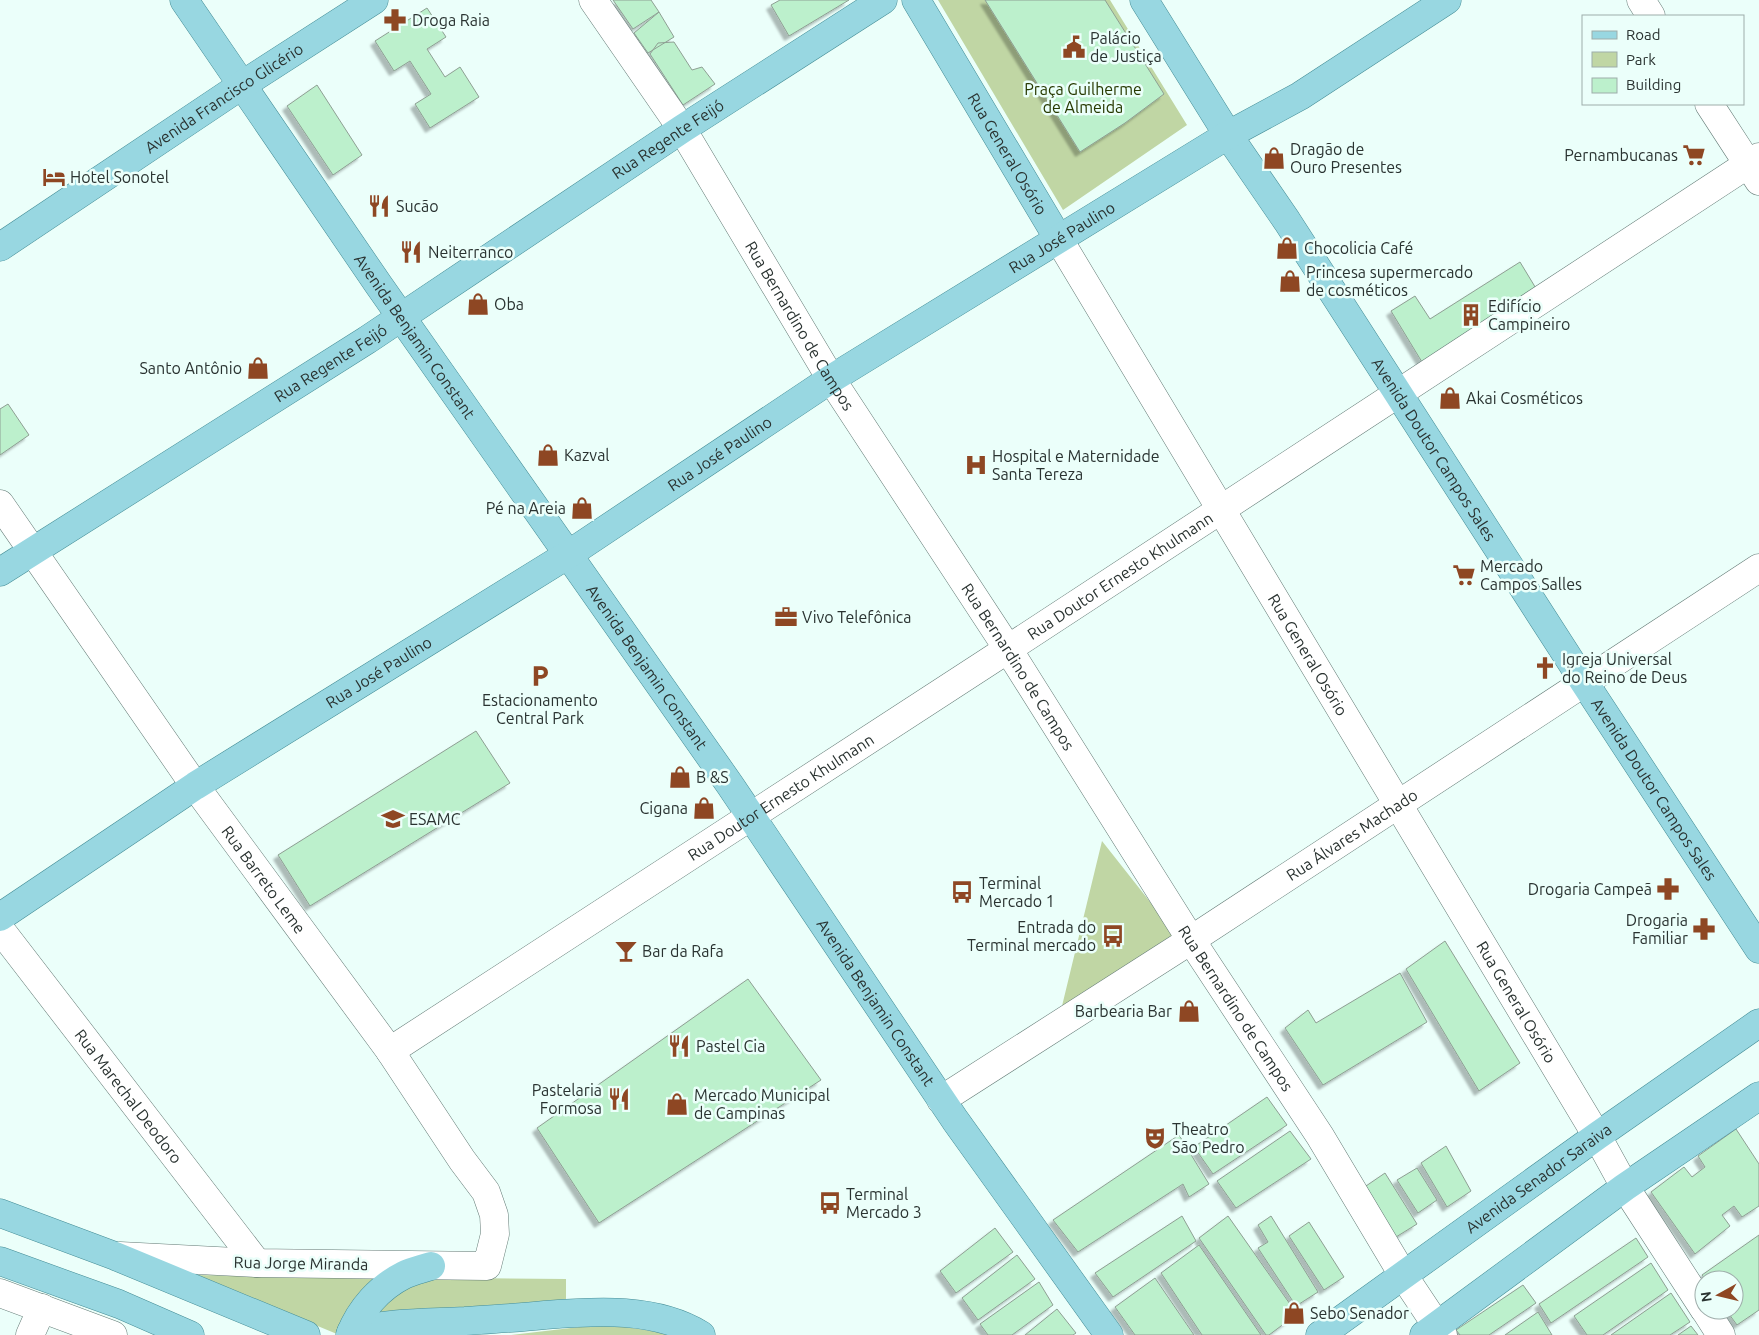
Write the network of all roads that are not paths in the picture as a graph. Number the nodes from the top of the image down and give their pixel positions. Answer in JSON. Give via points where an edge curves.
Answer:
{"nodes":[{"id":1,"x":184,"y":0,"type":"edge"},
{"id":2,"x":374,"y":0,"type":"edge"},
{"id":3,"x":594,"y":0,"type":"edge"},
{"id":4,"x":883,"y":0,"type":"edge"},
{"id":5,"x":916,"y":0,"type":"edge"},
{"id":6,"x":1144,"y":0,"type":"edge"},
{"id":7,"x":1447,"y":0,"type":"edge"},
{"id":8,"x":1641,"y":0,"type":"edge"},
{"id":9,"x":1650,"y":15,"type":"edge"},
{"id":10,"x":242,"y":85,"type":"junction"},
{"id":11,"x":1710,"y":105,"type":"edge"},
{"id":12,"x":682,"y":129,"type":"junction"},
{"id":13,"x":1228,"y":135,"type":"junction"},
{"id":14,"x":1755,"y":167,"type":"edge"},
{"id":15,"x":1058,"y":238,"type":"junction"},
{"id":16,"x":0,"y":247,"type":"edge"},
{"id":17,"x":402,"y":316,"type":"junction"},
{"id":18,"x":831,"y":379,"type":"junction"},
{"id":19,"x":1398,"y":393,"type":"junction"},
{"id":20,"x":0,"y":504,"type":"edge"},
{"id":21,"x":1220,"y":509,"type":"junction"},
{"id":22,"x":33,"y":551,"type":"junction"},
{"id":23,"x":569,"y":554,"type":"junction"},
{"id":24,"x":1759,"y":568,"type":"edge"},
{"id":25,"x":0,"y":572,"type":"edge"},
{"id":26,"x":1008,"y":650,"type":"junction"},
{"id":27,"x":1584,"y":682,"type":"junction"},
{"id":28,"x":195,"y":786,"type":"junction"},
{"id":29,"x":1398,"y":804,"type":"junction"},
{"id":30,"x":751,"y":816,"type":"junction"},
{"id":31,"x":0,"y":917,"type":"edge"},
{"id":32,"x":0,"y":928,"type":"edge"},
{"id":33,"x":1191,"y":940,"type":"junction"},
{"id":34,"x":1759,"y":949,"type":"edge"},
{"id":35,"x":1759,"y":1023,"type":"edge"},
{"id":36,"x":390,"y":1052,"type":"junction"},
{"id":37,"x":1759,"y":1096,"type":"edge"},
{"id":38,"x":941,"y":1100,"type":"junction"},
{"id":39,"x":1597,"y":1136,"type":"junction"},
{"id":40,"x":1625,"y":1187,"type":"junction"},
{"id":41,"x":0,"y":1213,"type":"edge"},
{"id":42,"x":115,"y":1256,"type":"junction"},
{"id":43,"x":0,"y":1261,"type":"edge"},
{"id":44,"x":257,"y":1264,"type":"junction"},
{"id":45,"x":431,"y":1266,"type":"junction"},
{"id":46,"x":487,"y":1266,"type":"joint"},
{"id":47,"x":1403,"y":1275,"type":"junction"},
{"id":48,"x":0,"y":1292,"type":"edge"},
{"id":49,"x":1694,"y":1294,"type":"edge"},
{"id":50,"x":42,"y":1308,"type":"junction"},
{"id":51,"x":1711,"y":1320,"type":"edge"},
{"id":52,"x":1435,"y":1332,"type":"edge"},
{"id":53,"x":350,"y":1334,"type":"edge"},
{"id":54,"x":30,"y":1335,"type":"edge"},
{"id":55,"x":113,"y":1335,"type":"edge"},
{"id":56,"x":190,"y":1335,"type":"edge"},
{"id":57,"x":306,"y":1335,"type":"edge"},
{"id":58,"x":701,"y":1335,"type":"edge"},
{"id":59,"x":1109,"y":1335,"type":"edge"},
{"id":60,"x":1320,"y":1335,"type":"edge"},
{"id":61,"x":1721,"y":1335,"type":"edge"}],
"edges":[{"from":1,"to":10,"type":"main road","name":"Avenida Benjamin Constant"},
{"from":2,"to":10,"type":"main road","name":"Avenida Francisco Glicério"},
{"from":3,"to":12,"type":"street","name":"Rua Bernardino de Campos"},
{"from":4,"to":12,"type":"main road","name":"Rua Regente Feijó"},
{"from":5,"to":15,"type":"main road","name":"Rua General Osório"},
{"from":6,"to":13,"type":"main road","name":"Avenida Doutor Campos Sales"},
{"from":7,"to":13,"type":"main road","name":"Rua José Paulino","via":[[1300,96]]},
{"from":8,"to":9,"type":"street"},
{"from":10,"to":16,"type":"main road","name":"Avenida Francisco Glicério"},
{"from":10,"to":17,"type":"main road","name":"Avenida Benjamin Constant"},
{"from":11,"to":14,"type":"street"},
{"from":12,"to":17,"type":"main road","name":"Rua Regente Feijó"},
{"from":12,"to":18,"type":"street","name":"Rua Bernardino de Campos"},
{"from":13,"to":15,"type":"main road","name":"Rua José Paulino"},
{"from":13,"to":19,"type":"main road","name":"Avenida Doutor Campos Sales"},
{"from":14,"to":19,"type":"street","name":"Rua Doutor Ernesto Khulmann"},
{"from":15,"to":18,"type":"main road","name":"Rua José Paulino"},
{"from":15,"to":21,"type":"street","name":"Rua General Osório"},
{"from":17,"to":22,"type":"main road","name":"Rua Regente Feijó"},
{"from":17,"to":23,"type":"main road","name":"Avenida Benjamin Constant"},
{"from":18,"to":23,"type":"main road","name":"Rua José Paulino"},
{"from":18,"to":26,"type":"street","name":"Rua Bernardino de Campos"},
{"from":19,"to":21,"type":"street","name":"Rua Doutor Ernesto Khulmann"},
{"from":19,"to":27,"type":"main road","name":"Avenida Doutor Campos Sales"},
{"from":20,"to":22,"type":"street","name":"Rua Barreto Leme"},
{"from":21,"to":26,"type":"street","name":"Rua Doutor Ernesto Khulmann"},
{"from":21,"to":29,"type":"street","name":"Rua General Osório"},
{"from":22,"to":25,"type":"main road","name":"Rua Regente Feijó"},
{"from":22,"to":28,"type":"street","name":"Rua Barreto Leme"},
{"from":23,"to":28,"type":"main road","name":"Rua José Paulino"},
{"from":23,"to":30,"type":"main road","name":"Avenida Benjamin Constant"},
{"from":24,"to":27,"type":"street","name":"Rua Álvares Machado"},
{"from":26,"to":30,"type":"street","name":"Rua Doutor Ernesto Khulmann"},
{"from":26,"to":33,"type":"street","name":"Rua Bernardino de Campos"},
{"from":27,"to":29,"type":"street","name":"Rua Álvares Machado"},
{"from":27,"to":34,"type":"main road","name":"Avenida Doutor Campos Sales"},
{"from":28,"to":31,"type":"main road","name":"Rua José Paulino"},
{"from":28,"to":36,"type":"street","name":"Rua Barreto Leme"},
{"from":29,"to":33,"type":"street","name":"Rua Álvares Machado"},
{"from":29,"to":39,"type":"street","name":"Rua General Osório"},
{"from":30,"to":36,"type":"street","name":"Rua Doutor Ernesto Khulmann"},
{"from":30,"to":38,"type":"main road","name":"Avenida Benjamin Constant"},
{"from":32,"to":44,"type":"street","name":"Rua Marechal Deodoro"},
{"from":33,"to":38,"type":"street","name":"Rua Álvares Machado"},
{"from":33,"to":47,"type":"street","name":"Rua Bernardino de Campos","via":[[1320,1136]]},
{"from":35,"to":39,"type":"main road","name":"Avenida Senador Saraiva"},
{"from":36,"to":46,"type":"street","name":"Rua Barreto Leme","via":[[486,1192],[494,1215],[495,1234]]},
{"from":37,"to":40,"type":"main road"},
{"from":38,"to":59,"type":"main road","name":"Avenida Benjamin Constant"},
{"from":39,"to":40,"type":"street","name":"Rua General Osório"},
{"from":39,"to":47,"type":"main road","name":"Avenida Senador Saraiva"},
{"from":40,"to":49,"type":"street","name":"Rua General Osório"},
{"from":40,"to":52,"type":"main road"},
{"from":41,"to":42,"type":"main road","name":"Rua Jorge Miranda"},
{"from":42,"to":44,"type":"street","name":"Rua Jorge Miranda"},
{"from":42,"to":57,"type":"main road","name":"Rua Jorge Miranda"},
{"from":43,"to":56,"type":"main road","via":[[119,1304]]},
{"from":44,"to":45,"type":"street","name":"Rua Jorge Miranda"},
{"from":45,"to":46,"type":"street","name":"Rua Jorge Miranda"},
{"from":45,"to":53,"type":"main road","via":[[405,1274],[382,1289],[364,1308]]},
{"from":47,"to":52,"type":"street","name":"Rua Bernardino de Campos"},
{"from":47,"to":60,"type":"main road","name":"Avenida Senador Saraiva"},
{"from":48,"to":50,"type":"street"},
{"from":50,"to":54,"type":"street"},
{"from":50,"to":55,"type":"street"},
{"from":51,"to":61,"type":"street","name":"Rua General Osório"},
{"from":53,"to":58,"type":"main road","via":[[383,1325],[597,1312],[667,1319]]}]}
